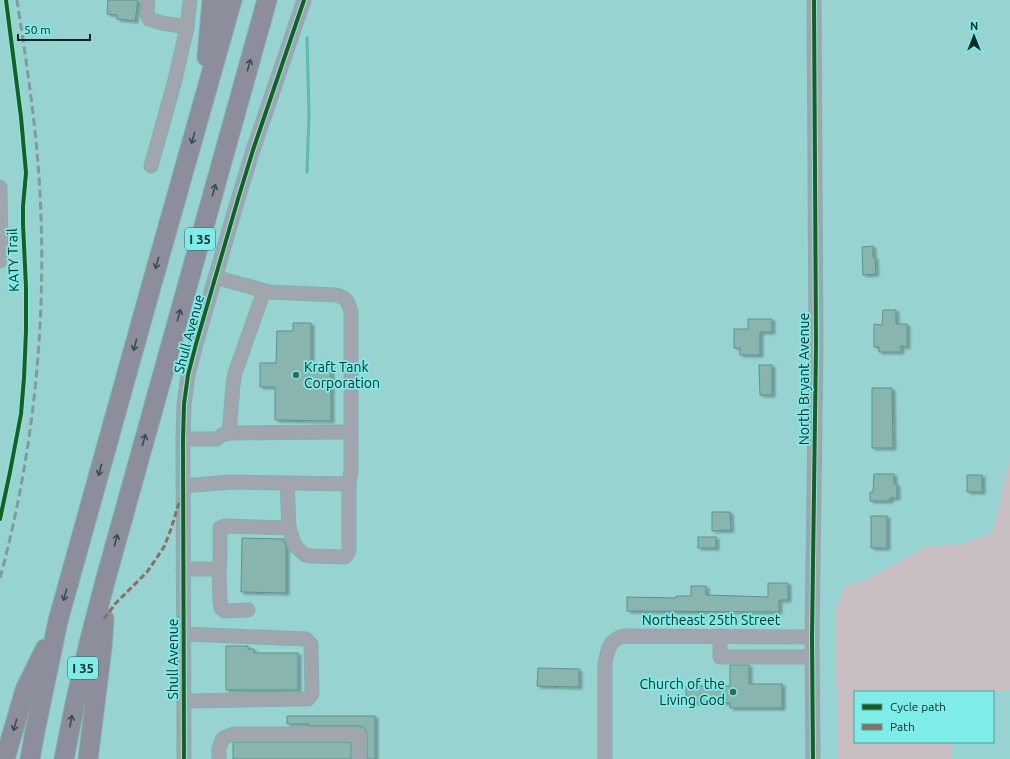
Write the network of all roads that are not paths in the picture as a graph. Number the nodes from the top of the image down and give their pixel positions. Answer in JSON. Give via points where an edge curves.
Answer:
{"nodes":[{"id":1,"x":148,"y":0,"type":"edge"},
{"id":2,"x":190,"y":0,"type":"edge"},
{"id":3,"x":212,"y":0,"type":"edge"},
{"id":4,"x":232,"y":0,"type":"edge"},
{"id":5,"x":267,"y":0,"type":"edge"},
{"id":6,"x":304,"y":0,"type":"edge"},
{"id":7,"x":814,"y":0,"type":"edge"},
{"id":8,"x":187,"y":28,"type":"junction"},
{"id":9,"x":204,"y":101,"type":"junction"},
{"id":10,"x":151,"y":166,"type":"dead end"},
{"id":11,"x":0,"y":187,"type":"edge"},
{"id":12,"x":0,"y":261,"type":"edge"},
{"id":13,"x":215,"y":277,"type":"junction"},
{"id":14,"x":264,"y":291,"type":"junction"},
{"id":15,"x":351,"y":432,"type":"junction"},
{"id":16,"x":229,"y":433,"type":"junction"},
{"id":17,"x":182,"y":439,"type":"junction"},
{"id":18,"x":287,"y":483,"type":"junction"},
{"id":19,"x":349,"y":484,"type":"junction"},
{"id":20,"x":183,"y":486,"type":"junction"},
{"id":21,"x":289,"y":528,"type":"junction"},
{"id":22,"x":183,"y":569,"type":"junction"},
{"id":23,"x":219,"y":569,"type":"junction"},
{"id":24,"x":106,"y":578,"type":"junction"},
{"id":25,"x":248,"y":610,"type":"dead end"},
{"id":26,"x":58,"y":621,"type":"junction"},
{"id":27,"x":184,"y":634,"type":"junction"},
{"id":28,"x":720,"y":636,"type":"junction"},
{"id":29,"x":812,"y":637,"type":"junction"},
{"id":30,"x":812,"y":656,"type":"junction"},
{"id":31,"x":184,"y":701,"type":"junction"},
{"id":32,"x":5,"y":759,"type":"edge"},
{"id":33,"x":30,"y":759,"type":"edge"},
{"id":34,"x":64,"y":759,"type":"edge"},
{"id":35,"x":88,"y":759,"type":"edge"},
{"id":36,"x":184,"y":759,"type":"edge"},
{"id":37,"x":218,"y":759,"type":"edge"},
{"id":38,"x":359,"y":759,"type":"edge"},
{"id":39,"x":605,"y":759,"type":"edge"},
{"id":40,"x":813,"y":759,"type":"edge"}],
"edges":[{"from":1,"to":8,"type":"street","via":[[149,19]]},
{"from":2,"to":8,"type":"street"},
{"from":3,"to":9,"type":"highway"},
{"from":4,"to":9,"type":"highway","number":"I 35"},
{"from":24,"to":5,"type":"highway","number":"I 35","one_way":true},
{"from":6,"to":13,"type":"street","name":"Shull Avenue","via":[[253,150]]},
{"from":7,"to":29,"type":"street","name":"North Bryant Avenue","via":[[816,352]]},
{"from":8,"to":10,"type":"street"},
{"from":9,"to":26,"type":"highway","number":"I 35","one_way":true},
{"from":11,"to":12,"type":"street"},
{"from":13,"to":14,"type":"street"},
{"from":13,"to":17,"type":"street","name":"Shull Avenue","via":[[188,375]]},
{"from":14,"to":15,"type":"street","via":[[336,295],[349,303]]},
{"from":14,"to":16,"type":"street","via":[[235,373]]},
{"from":15,"to":16,"type":"street"},
{"from":15,"to":19,"type":"street"},
{"from":16,"to":17,"type":"street","via":[[218,439]]},
{"from":17,"to":20,"type":"street","name":"Shull Avenue"},
{"from":18,"to":19,"type":"street"},
{"from":18,"to":20,"type":"street","via":[[230,482]]},
{"from":18,"to":21,"type":"street"},
{"from":19,"to":21,"type":"street","via":[[349,550],[345,557],[305,554],[295,546]]},
{"from":20,"to":22,"type":"street","name":"Shull Avenue"},
{"from":21,"to":23,"type":"street","via":[[220,528]]},
{"from":22,"to":23,"type":"street"},
{"from":22,"to":27,"type":"street","name":"Shull Avenue"},
{"from":23,"to":25,"type":"street","via":[[220,608],[225,611]]},
{"from":34,"to":24,"type":"highway","number":"I 35","one_way":true,"via":[[74,704]]},
{"from":24,"to":35,"type":"highway","via":[[102,648]]},
{"from":26,"to":32,"type":"highway","one_way":true,"via":[[25,690]]},
{"from":26,"to":33,"type":"highway","number":"I 35"},
{"from":27,"to":31,"type":"street","name":"Shull Avenue"},
{"from":27,"to":31,"type":"street","via":[[306,639],[311,644],[312,694],[308,699]]},
{"from":28,"to":29,"type":"street","name":"Northeast 25th Street"},
{"from":28,"to":30,"type":"street","via":[[720,657]]},
{"from":28,"to":39,"type":"street","name":"Northeast 25th Street","via":[[624,636],[611,643],[605,663]]},
{"from":29,"to":30,"type":"street","name":"North Bryant Avenue"},
{"from":30,"to":40,"type":"street","name":"North Bryant Avenue"},
{"from":31,"to":36,"type":"street","name":"Shull Avenue"},
{"from":37,"to":38,"type":"street","via":[[218,748],[223,738],[234,734],[359,734]]}]}
